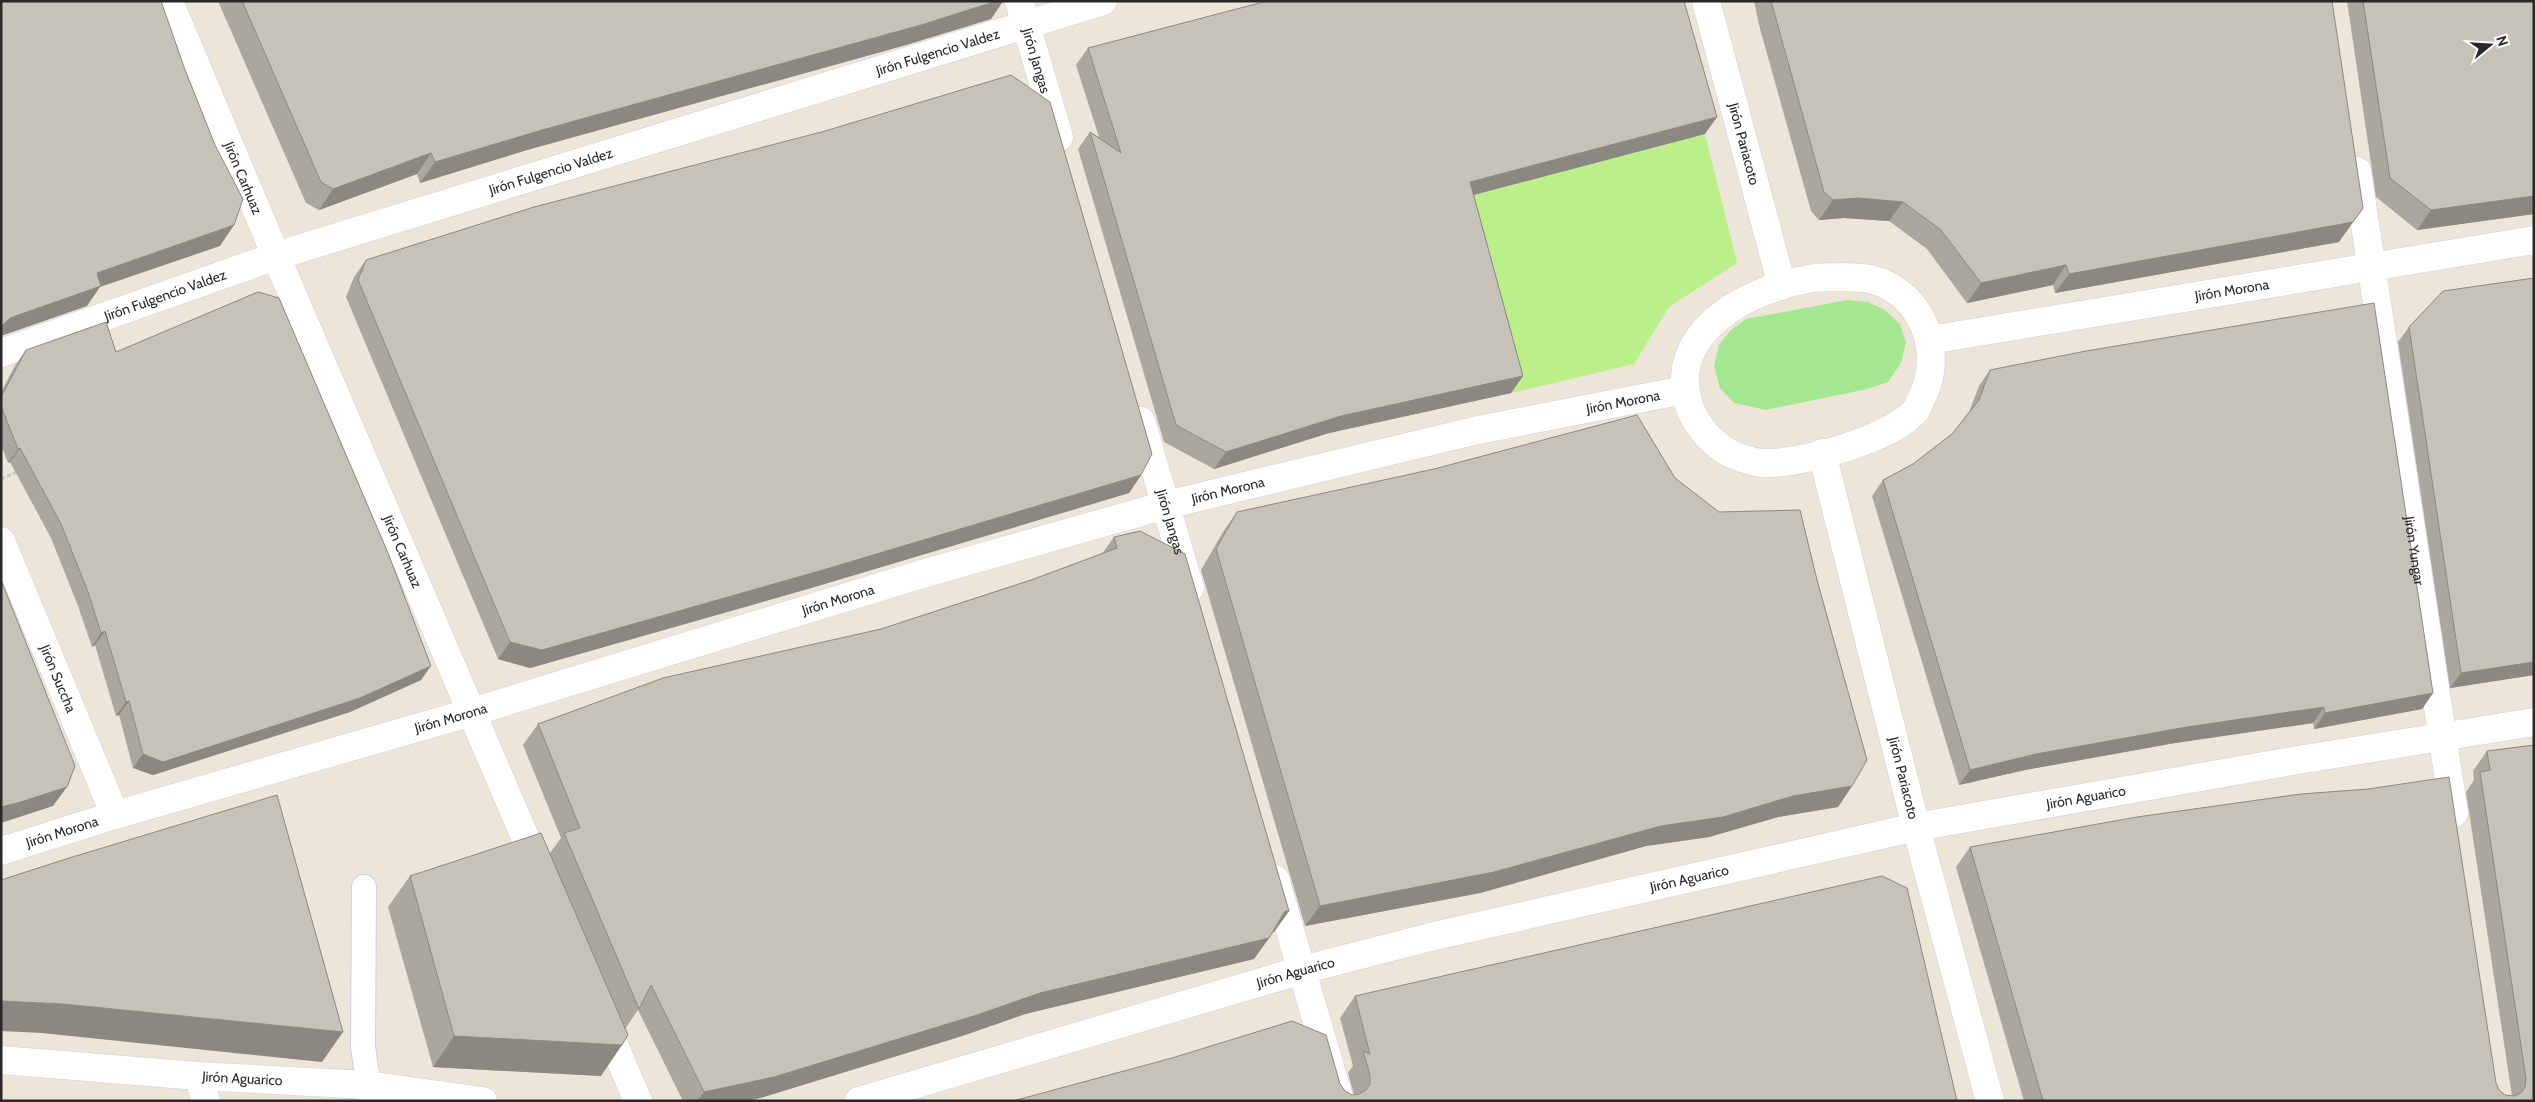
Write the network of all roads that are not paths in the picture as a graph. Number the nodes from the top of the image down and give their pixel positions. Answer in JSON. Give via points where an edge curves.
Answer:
{"nodes":[{"id":1,"x":169,"y":1,"type":"edge"},
{"id":2,"x":1104,"y":1,"type":"edge"},
{"id":3,"x":1706,"y":1,"type":"edge"},
{"id":4,"x":1022,"y":13,"type":"edge"},
{"id":5,"x":2353,"y":149,"type":"edge"},
{"id":6,"x":1067,"y":165,"type":"edge"},
{"id":7,"x":2534,"y":240,"type":"edge"},
{"id":8,"x":276,"y":256,"type":"junction"},
{"id":9,"x":2371,"y":267,"type":"junction"},
{"id":10,"x":1782,"y":286,"type":"junction"},
{"id":11,"x":1930,"y":340,"type":"junction"},
{"id":12,"x":1,"y":353,"type":"edge"},
{"id":13,"x":1684,"y":390,"type":"junction"},
{"id":14,"x":1136,"y":401,"type":"edge"},
{"id":15,"x":1822,"y":453,"type":"junction"},
{"id":16,"x":1166,"y":505,"type":"junction"},
{"id":17,"x":1,"y":541,"type":"edge"},
{"id":18,"x":1196,"y":609,"type":"edge"},
{"id":19,"x":472,"y":712,"type":"junction"},
{"id":20,"x":2534,"y":722,"type":"edge"},
{"id":21,"x":2442,"y":737,"type":"junction"},
{"id":22,"x":115,"y":815,"type":"junction"},
{"id":23,"x":1916,"y":828,"type":"junction"},
{"id":24,"x":2457,"y":835,"type":"edge"},
{"id":25,"x":1,"y":851,"type":"edge"},
{"id":26,"x":1268,"y":856,"type":"edge"},
{"id":27,"x":364,"y":887,"type":"dead end"},
{"id":28,"x":549,"y":893,"type":"edge"},
{"id":29,"x":1302,"y":970,"type":"junction"},
{"id":30,"x":591,"y":992,"type":"edge"},
{"id":31,"x":1,"y":1060,"type":"edge"},
{"id":32,"x":202,"y":1088,"type":"edge"},
{"id":33,"x":369,"y":1093,"type":"edge"},
{"id":34,"x":483,"y":1101,"type":"edge"},
{"id":35,"x":638,"y":1101,"type":"edge"},
{"id":36,"x":859,"y":1101,"type":"edge"},
{"id":37,"x":1340,"y":1101,"type":"edge"},
{"id":38,"x":1990,"y":1101,"type":"edge"}],
"edges":[{"from":1,"to":8,"type":"street","name":"Jirón Carhuaz"},
{"from":2,"to":4,"type":"street","name":"Jirón Fulgencio Valdez"},
{"from":3,"to":10,"type":"street","name":"Jirón Pariacoto"},
{"from":4,"to":6,"type":"street","name":"Jirón Jangas"},
{"from":4,"to":8,"type":"street","name":"Jirón Fulgencio Valdez"},
{"from":5,"to":9,"type":"street","name":"Jirón Yungar"},
{"from":7,"to":9,"type":"street","name":"Jirón Morona"},
{"from":8,"to":12,"type":"street","name":"Jirón Fulgencio Valdez"},
{"from":8,"to":19,"type":"street","name":"Jirón Carhuaz"},
{"from":9,"to":11,"type":"street","name":"Jirón Morona"},
{"from":9,"to":21,"type":"street","name":"Jirón Yungar"},
{"from":10,"to":11,"type":"street","via":[[1814,278],[1874,280],[1902,295],[1921,316]]},
{"from":10,"to":13,"type":"street","via":[[1726,311],[1702,330],[1688,358]]},
{"from":11,"to":15,"type":"street","via":[[1931,376],[1916,409],[1900,424],[1876,437]]},
{"from":13,"to":15,"type":"street","via":[[1693,417],[1711,439],[1735,455],[1761,463],[1790,461]]},
{"from":13,"to":16,"type":"street","name":"Jirón Morona","via":[[1478,430]]},
{"from":14,"to":16,"type":"street","name":"Jirón Jangas"},
{"from":15,"to":23,"type":"street","name":"Jirón Pariacoto"},
{"from":16,"to":18,"type":"street","name":"Jirón Jangas"},
{"from":16,"to":19,"type":"street","name":"Jirón Morona","via":[[922,574]]},
{"from":17,"to":22,"type":"street","name":"Jirón Succha"},
{"from":19,"to":22,"type":"street","name":"Jirón Morona"},
{"from":19,"to":28,"type":"street","name":"Jirón Carhuaz"},
{"from":20,"to":21,"type":"street","name":"Jirón Aguarico"},
{"from":21,"to":23,"type":"street","name":"Jirón Aguarico"},
{"from":21,"to":24,"type":"street","name":"Jirón Yungar"},
{"from":22,"to":25,"type":"street","name":"Jirón Morona"},
{"from":23,"to":29,"type":"street","name":"Jirón Aguarico","via":[[1430,937]]},
{"from":23,"to":38,"type":"street","name":"Jirón Pariacoto"},
{"from":26,"to":29,"type":"street"},
{"from":27,"to":33,"type":"lane","via":[[363,1047]]},
{"from":29,"to":36,"type":"street","name":"Jirón Aguarico"},
{"from":29,"to":37,"type":"street"},
{"from":30,"to":35,"type":"street"},
{"from":31,"to":32,"type":"street","name":"Jirón Aguarico"},
{"from":32,"to":33,"type":"street","name":"Jirón Aguarico"},
{"from":33,"to":34,"type":"street","name":"Jirón Aguarico"}]}
